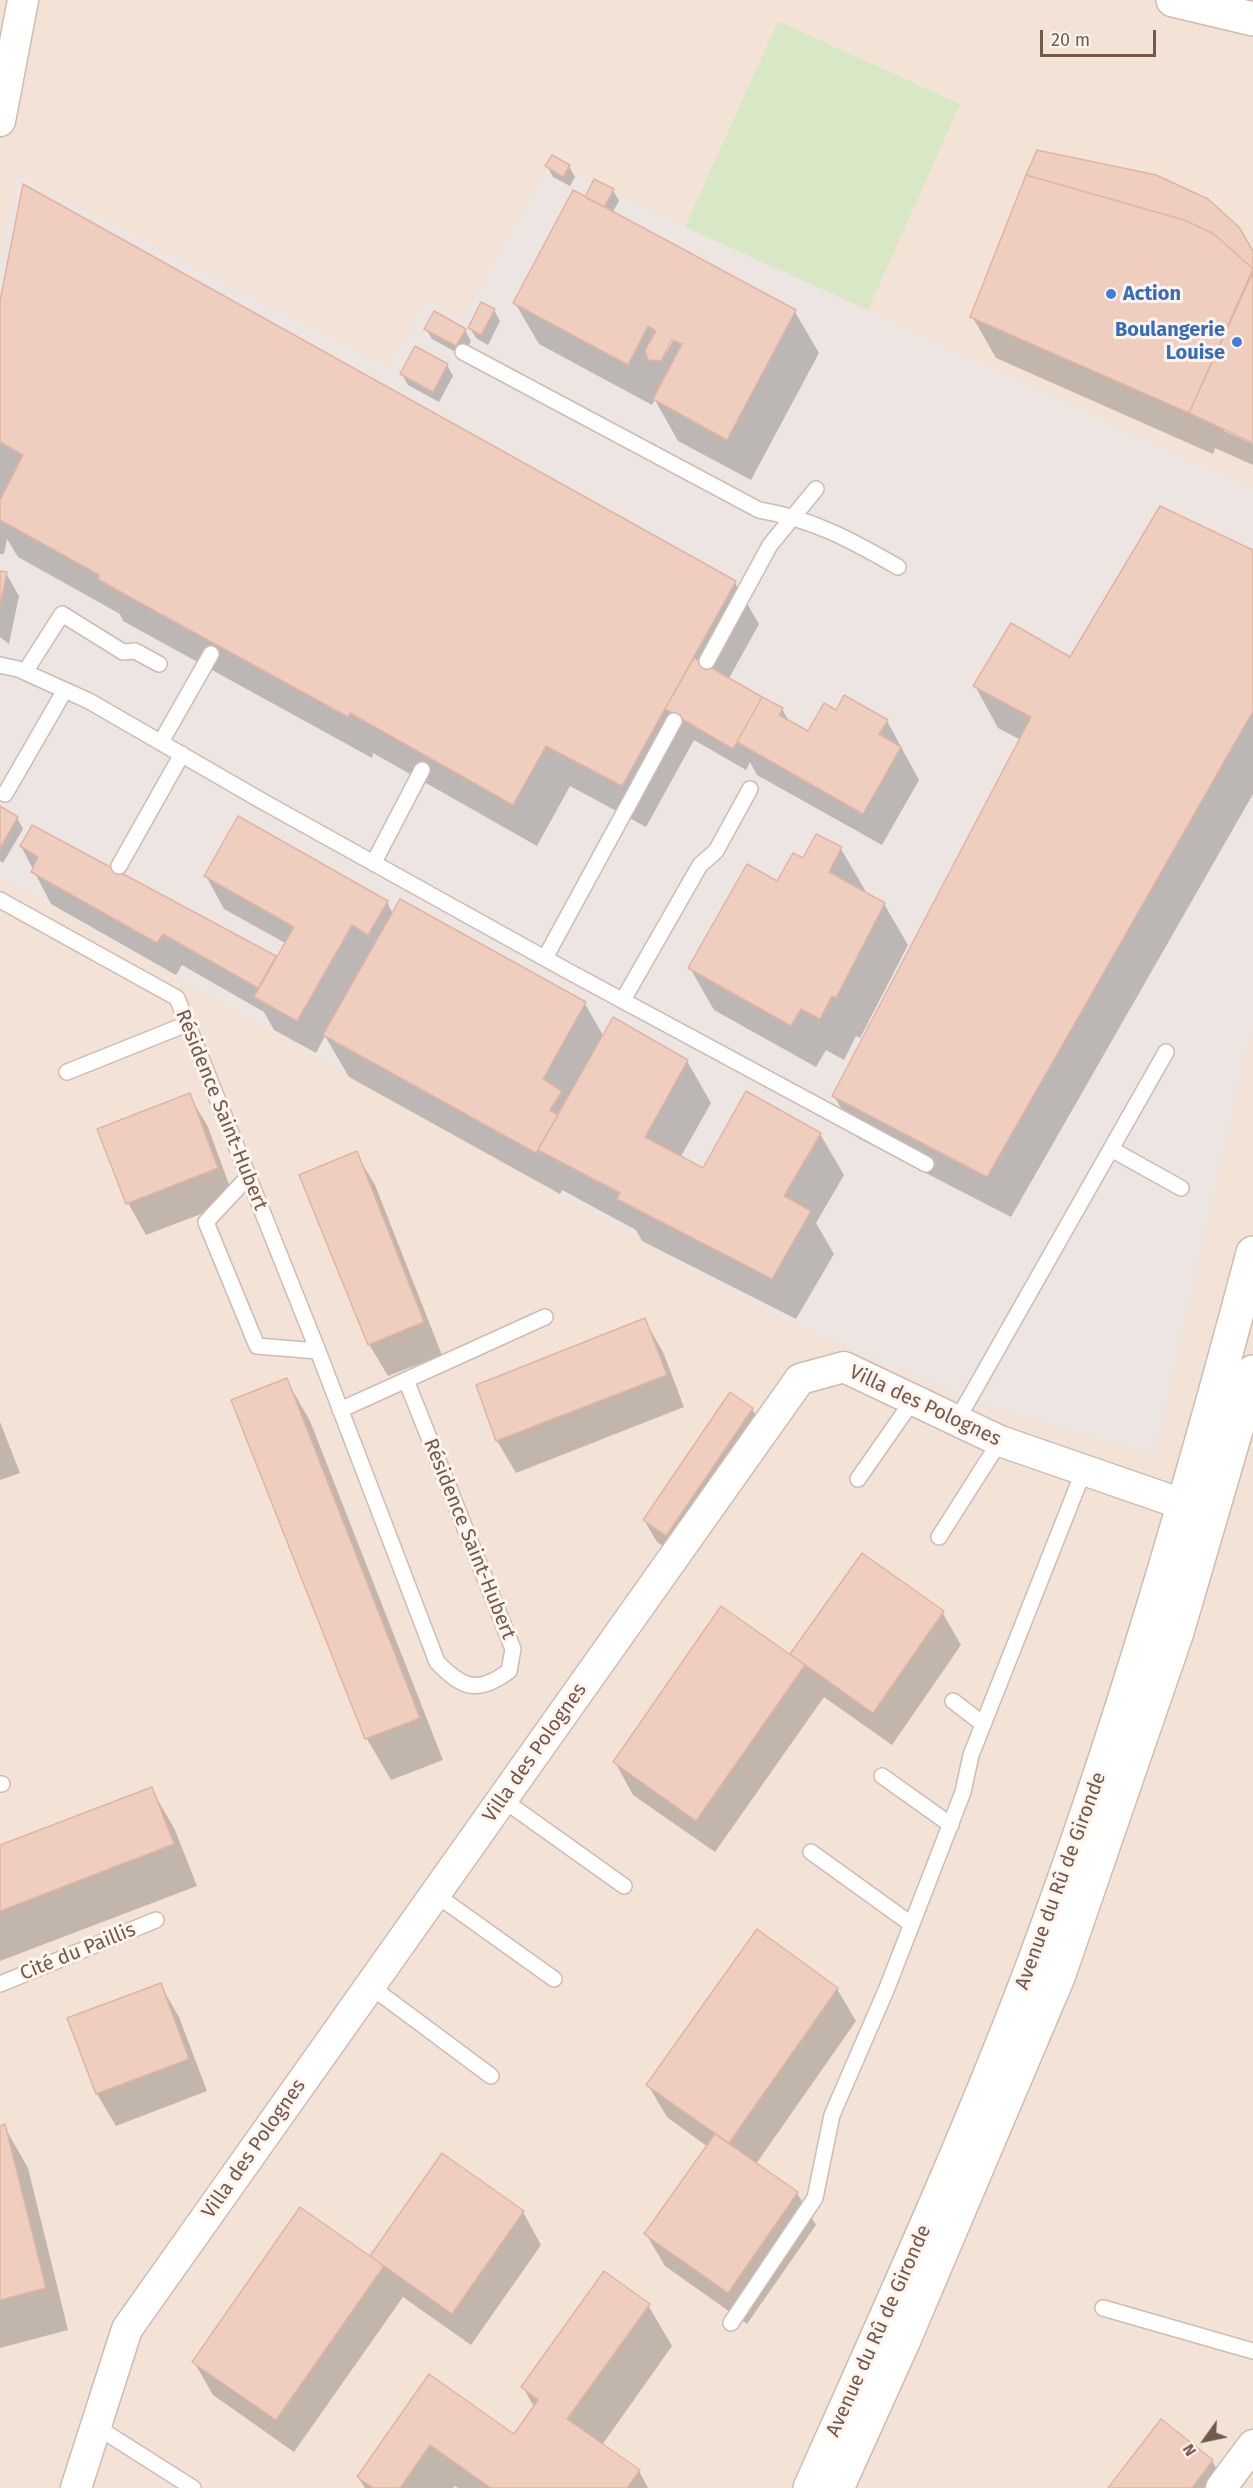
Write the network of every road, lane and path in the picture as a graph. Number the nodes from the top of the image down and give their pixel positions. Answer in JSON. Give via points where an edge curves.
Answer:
{"nodes":[{"id":1,"x":23,"y":0,"type":"edge"},
{"id":2,"x":1173,"y":0,"type":"edge"},
{"id":3,"x":1249,"y":20,"type":"edge"},
{"id":4,"x":0,"y":121,"type":"edge"},
{"id":5,"x":463,"y":352,"type":"dead end"},
{"id":6,"x":816,"y":489,"type":"dead end"},
{"id":7,"x":794,"y":516,"type":"junction"},
{"id":8,"x":898,"y":567,"type":"dead end"},
{"id":9,"x":211,"y":654,"type":"dead end"},
{"id":10,"x":707,"y":661,"type":"dead end"},
{"id":11,"x":159,"y":664,"type":"dead end"},
{"id":12,"x":0,"y":665,"type":"edge"},
{"id":13,"x":25,"y":672,"type":"junction"},
{"id":14,"x":65,"y":690,"type":"junction"},
{"id":15,"x":674,"y":721,"type":"dead end"},
{"id":16,"x":161,"y":742,"type":"junction"},
{"id":17,"x":182,"y":754,"type":"junction"},
{"id":18,"x":422,"y":770,"type":"dead end"},
{"id":19,"x":750,"y":789,"type":"dead end"},
{"id":20,"x":5,"y":794,"type":"dead end"},
{"id":21,"x":374,"y":862,"type":"junction"},
{"id":22,"x":119,"y":866,"type":"dead end"},
{"id":23,"x":0,"y":900,"type":"edge"},
{"id":24,"x":545,"y":958,"type":"junction"},
{"id":25,"x":623,"y":999,"type":"junction"},
{"id":26,"x":187,"y":1024,"type":"junction"},
{"id":27,"x":1166,"y":1052,"type":"dead end"},
{"id":28,"x":67,"y":1072,"type":"dead end"},
{"id":29,"x":1111,"y":1149,"type":"junction"},
{"id":30,"x":926,"y":1164,"type":"dead end"},
{"id":31,"x":248,"y":1177,"type":"junction"},
{"id":32,"x":1181,"y":1188,"type":"dead end"},
{"id":33,"x":1253,"y":1253,"type":"edge"},
{"id":34,"x":545,"y":1317,"type":"dead end"},
{"id":35,"x":318,"y":1351,"type":"junction"},
{"id":36,"x":1253,"y":1372,"type":"edge"},
{"id":37,"x":406,"y":1380,"type":"junction"},
{"id":38,"x":913,"y":1400,"type":"junction"},
{"id":39,"x":340,"y":1410,"type":"junction"},
{"id":40,"x":956,"y":1422,"type":"junction"},
{"id":41,"x":1000,"y":1441,"type":"junction"},
{"id":42,"x":1084,"y":1470,"type":"junction"},
{"id":43,"x":858,"y":1479,"type":"dead end"},
{"id":44,"x":1185,"y":1505,"type":"junction"},
{"id":45,"x":939,"y":1537,"type":"dead end"},
{"id":46,"x":953,"y":1701,"type":"dead end"},
{"id":47,"x":983,"y":1724,"type":"junction"},
{"id":48,"x":882,"y":1776,"type":"dead end"},
{"id":49,"x":502,"y":1799,"type":"junction"},
{"id":50,"x":951,"y":1825,"type":"junction"},
{"id":51,"x":811,"y":1852,"type":"dead end"},
{"id":52,"x":624,"y":1886,"type":"dead end"},
{"id":53,"x":435,"y":1894,"type":"junction"},
{"id":54,"x":156,"y":1920,"type":"dead end"},
{"id":55,"x":911,"y":1924,"type":"junction"},
{"id":56,"x":554,"y":1979,"type":"dead end"},
{"id":57,"x":0,"y":1983,"type":"edge"},
{"id":58,"x":370,"y":1986,"type":"junction"},
{"id":59,"x":492,"y":2076,"type":"dead end"},
{"id":60,"x":1103,"y":2308,"type":"dead end"},
{"id":61,"x":731,"y":2323,"type":"dead end"},
{"id":62,"x":1253,"y":2351,"type":"edge"},
{"id":63,"x":97,"y":2427,"type":"junction"},
{"id":64,"x":1253,"y":2445,"type":"edge"},
{"id":65,"x":76,"y":2488,"type":"edge"},
{"id":66,"x":193,"y":2488,"type":"edge"},
{"id":67,"x":810,"y":2488,"type":"edge"},
{"id":68,"x":837,"y":2488,"type":"edge"},
{"id":69,"x":1221,"y":2488,"type":"edge"}],
"edges":[{"from":1,"to":4,"type":"street"},
{"from":2,"to":3,"type":"main road"},
{"from":5,"to":7,"type":"lane","via":[[759,510]]},
{"from":6,"to":7,"type":"lane"},
{"from":7,"to":8,"type":"lane","via":[[841,534]]},
{"from":7,"to":10,"type":"lane","via":[[770,545]]},
{"from":9,"to":16,"type":"lane"},
{"from":11,"to":13,"type":"lane","via":[[135,651],[123,651],[62,614]]},
{"from":12,"to":13,"type":"lane"},
{"from":13,"to":14,"type":"lane"},
{"from":14,"to":16,"type":"lane"},
{"from":14,"to":20,"type":"lane"},
{"from":15,"to":24,"type":"lane"},
{"from":16,"to":17,"type":"lane"},
{"from":17,"to":21,"type":"lane"},
{"from":17,"to":22,"type":"lane"},
{"from":18,"to":21,"type":"lane"},
{"from":19,"to":25,"type":"lane","via":[[716,851],[700,865]]},
{"from":21,"to":24,"type":"lane"},
{"from":23,"to":26,"type":"lane","name":"Résidence Saint-Hubert","via":[[177,998]]},
{"from":24,"to":25,"type":"lane"},
{"from":25,"to":30,"type":"lane"},
{"from":26,"to":28,"type":"lane"},
{"from":26,"to":31,"type":"lane","name":"Résidence Saint-Hubert"},
{"from":27,"to":29,"type":"lane"},
{"from":29,"to":32,"type":"lane"},
{"from":29,"to":40,"type":"lane"},
{"from":31,"to":35,"type":"lane","name":"Résidence Saint-Hubert"},
{"from":31,"to":35,"type":"lane","via":[[207,1222],[257,1346]]},
{"from":33,"to":44,"type":"main road","name":"Avenue du Rû de Gironde"},
{"from":34,"to":37,"type":"lane"},
{"from":35,"to":39,"type":"lane","name":"Résidence Saint-Hubert"},
{"from":36,"to":68,"type":"main road","name":"Avenue du Rû de Gironde","via":[[1177,1632],[1058,1977]]},
{"from":37,"to":39,"type":"lane"},
{"from":37,"to":39,"type":"lane","name":"Résidence Saint-Hubert","via":[[513,1649],[509,1671],[493,1683],[475,1687],[453,1679],[437,1662]]},
{"from":38,"to":40,"type":"street","name":"Villa des Polognes"},
{"from":38,"to":43,"type":"lane"},
{"from":38,"to":49,"type":"street","name":"Villa des Polognes","via":[[844,1367],[800,1379]]},
{"from":40,"to":41,"type":"street","name":"Villa des Polognes"},
{"from":41,"to":42,"type":"street","name":"Villa des Polognes"},
{"from":41,"to":45,"type":"lane"},
{"from":42,"to":44,"type":"street","name":"Villa des Polognes"},
{"from":42,"to":47,"type":"lane"},
{"from":44,"to":67,"type":"main road","name":"Avenue du Rû de Gironde","via":[[1123,1710],[1032,1967],[896,2295]]},
{"from":46,"to":47,"type":"lane"},
{"from":47,"to":50,"type":"lane"},
{"from":48,"to":50,"type":"lane"},
{"from":49,"to":52,"type":"lane"},
{"from":49,"to":53,"type":"street","name":"Villa des Polognes"},
{"from":50,"to":55,"type":"lane"},
{"from":51,"to":55,"type":"lane"},
{"from":53,"to":56,"type":"lane"},
{"from":53,"to":58,"type":"street","name":"Villa des Polognes"},
{"from":54,"to":57,"type":"lane","name":"Cité du Paillis"},
{"from":55,"to":61,"type":"lane","via":[[832,2115],[815,2198]]},
{"from":58,"to":59,"type":"lane"},
{"from":58,"to":63,"type":"street","name":"Villa des Polognes","via":[[127,2329]]},
{"from":60,"to":62,"type":"lane"},
{"from":63,"to":65,"type":"street","name":"Villa des Polognes"},
{"from":63,"to":66,"type":"lane"},
{"from":64,"to":69,"type":"street"}]}
